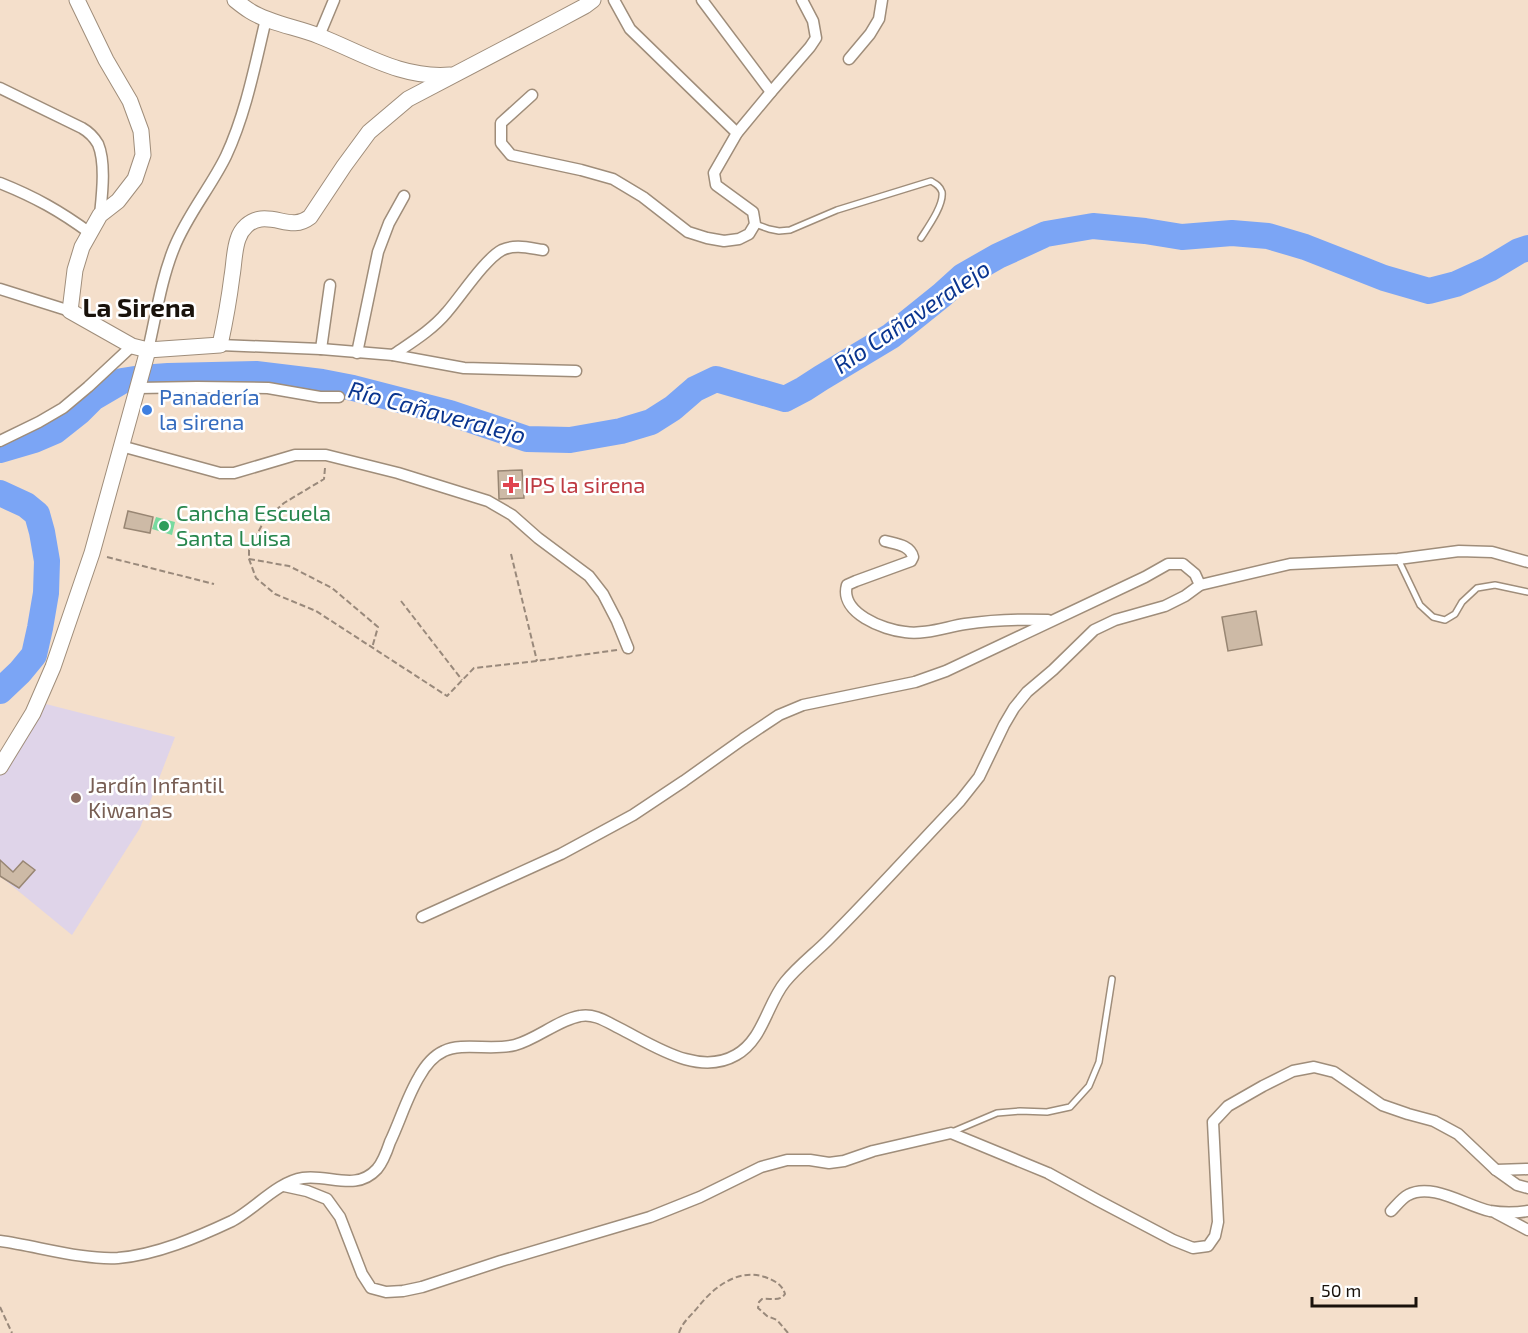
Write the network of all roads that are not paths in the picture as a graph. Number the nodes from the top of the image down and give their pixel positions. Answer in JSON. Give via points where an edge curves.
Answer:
{"nodes":[{"id":1,"x":77,"y":0,"type":"edge"},
{"id":2,"x":235,"y":0,"type":"edge"},
{"id":3,"x":334,"y":0,"type":"edge"},
{"id":4,"x":593,"y":0,"type":"edge"},
{"id":5,"x":614,"y":0,"type":"edge"},
{"id":6,"x":702,"y":0,"type":"edge"},
{"id":7,"x":802,"y":0,"type":"edge"},
{"id":8,"x":882,"y":0,"type":"edge"},
{"id":9,"x":250,"y":6,"type":"edge"},
{"id":10,"x":266,"y":19,"type":"junction"},
{"id":11,"x":319,"y":36,"type":"junction"},
{"id":12,"x":849,"y":59,"type":"dead end"},
{"id":13,"x":453,"y":74,"type":"junction"},
{"id":14,"x":0,"y":88,"type":"edge"},
{"id":15,"x":771,"y":92,"type":"junction"},
{"id":16,"x":532,"y":95,"type":"dead end"},
{"id":17,"x":737,"y":133,"type":"junction"},
{"id":18,"x":0,"y":183,"type":"edge"},
{"id":19,"x":404,"y":196,"type":"dead end"},
{"id":20,"x":100,"y":215,"type":"junction"},
{"id":21,"x":755,"y":224,"type":"junction"},
{"id":22,"x":90,"y":233,"type":"junction"},
{"id":23,"x":921,"y":238,"type":"dead end"},
{"id":24,"x":543,"y":250,"type":"dead end"},
{"id":25,"x":330,"y":285,"type":"dead end"},
{"id":26,"x":0,"y":289,"type":"edge"},
{"id":27,"x":70,"y":311,"type":"junction"},
{"id":28,"x":219,"y":345,"type":"junction"},
{"id":29,"x":132,"y":346,"type":"junction"},
{"id":30,"x":321,"y":349,"type":"junction"},
{"id":31,"x":357,"y":353,"type":"junction"},
{"id":32,"x":393,"y":354,"type":"junction"},
{"id":33,"x":146,"y":356,"type":"junction"},
{"id":34,"x":576,"y":371,"type":"dead end"},
{"id":35,"x":137,"y":392,"type":"junction"},
{"id":36,"x":339,"y":397,"type":"dead end"},
{"id":37,"x":0,"y":441,"type":"edge"},
{"id":38,"x":121,"y":446,"type":"junction"},
{"id":39,"x":885,"y":541,"type":"dead end"},
{"id":40,"x":1398,"y":559,"type":"junction"},
{"id":41,"x":1528,"y":562,"type":"edge"},
{"id":42,"x":1200,"y":585,"type":"junction"},
{"id":43,"x":1528,"y":592,"type":"edge"},
{"id":44,"x":1051,"y":620,"type":"junction"},
{"id":45,"x":628,"y":648,"type":"road end"},
{"id":46,"x":0,"y":767,"type":"edge"},
{"id":47,"x":422,"y":917,"type":"dead end"},
{"id":48,"x":1112,"y":979,"type":"dead end"},
{"id":49,"x":951,"y":1132,"type":"junction"},
{"id":50,"x":1496,"y":1170,"type":"junction"},
{"id":51,"x":1528,"y":1170,"type":"edge"},
{"id":52,"x":283,"y":1186,"type":"junction"},
{"id":53,"x":1528,"y":1188,"type":"edge"},
{"id":54,"x":1528,"y":1210,"type":"edge"},
{"id":55,"x":1391,"y":1211,"type":"dead end"},
{"id":56,"x":1493,"y":1212,"type":"junction"},
{"id":57,"x":1528,"y":1230,"type":"edge"},
{"id":58,"x":0,"y":1241,"type":"edge"}],
"edges":[{"from":1,"to":20,"type":"street","via":[[141,130],[143,155],[135,179],[118,201]]},
{"from":2,"to":9,"type":"street"},
{"from":3,"to":11,"type":"street"},
{"from":4,"to":13,"type":"street"},
{"from":5,"to":17,"type":"street","via":[[630,29]]},
{"from":6,"to":15,"type":"street"},
{"from":7,"to":15,"type":"street","via":[[813,21],[816,38]]},
{"from":8,"to":12,"type":"street","via":[[879,19]]},
{"from":9,"to":10,"type":"street"},
{"from":10,"to":11,"type":"street"},
{"from":10,"to":33,"type":"street","via":[[252,78],[226,155],[175,246],[165,274]]},
{"from":11,"to":13,"type":"street","via":[[405,71]]},
{"from":13,"to":28,"type":"street","via":[[408,99],[369,132],[310,218],[294,224],[259,219],[247,224],[238,239]]},
{"from":14,"to":20,"type":"street","via":[[91,134],[102,156]]},
{"from":15,"to":17,"type":"street"},
{"from":16,"to":21,"type":"street","via":[[501,123],[501,143],[511,155],[613,179],[688,232],[707,238],[739,239],[749,234]]},
{"from":17,"to":21,"type":"street","via":[[714,173],[716,185],[753,212]]},
{"from":18,"to":22,"type":"street","via":[[46,203]]},
{"from":19,"to":31,"type":"street","via":[[378,252]]},
{"from":20,"to":22,"type":"street"},
{"from":21,"to":23,"type":"lane","via":[[790,230],[837,210],[931,181],[942,191],[941,201]]},
{"from":22,"to":27,"type":"street","via":[[75,270]]},
{"from":24,"to":32,"type":"street","via":[[516,246],[501,251],[488,261],[445,314]]},
{"from":25,"to":30,"type":"street"},
{"from":26,"to":27,"type":"street"},
{"from":27,"to":29,"type":"street"},
{"from":28,"to":30,"type":"street"},
{"from":28,"to":33,"type":"street"},
{"from":29,"to":33,"type":"street"},
{"from":29,"to":37,"type":"street","via":[[63,408]]},
{"from":30,"to":31,"type":"street"},
{"from":31,"to":32,"type":"street"},
{"from":32,"to":34,"type":"street","via":[[464,368]]},
{"from":33,"to":35,"type":"street"},
{"from":35,"to":36,"type":"street","via":[[197,387],[268,388]]},
{"from":35,"to":38,"type":"street"},
{"from":38,"to":45,"type":"street","via":[[220,473],[234,473],[295,455],[326,455],[489,501],[512,514],[589,576],[603,594]]},
{"from":38,"to":46,"type":"street","via":[[92,553],[53,667],[33,713]]},
{"from":39,"to":44,"type":"street","via":[[912,551],[911,561],[856,581],[848,585],[845,593],[853,607],[872,622],[907,633],[996,621]]},
{"from":40,"to":41,"type":"street","via":[[1459,551],[1492,552]]},
{"from":40,"to":42,"type":"street","via":[[1290,564]]},
{"from":40,"to":43,"type":"lane","via":[[1420,604],[1433,617],[1445,620],[1455,614],[1477,588],[1495,585]]},
{"from":42,"to":44,"type":"street","via":[[1196,574],[1183,564],[1168,564]]},
{"from":42,"to":52,"type":"street","via":[[1164,606],[1094,630],[1027,692],[1004,725],[979,777],[960,801],[784,983],[749,1046],[734,1056],[700,1062],[673,1055],[595,1016],[580,1016],[515,1045],[445,1050],[429,1062],[418,1078],[378,1168],[365,1178],[347,1182],[302,1178]]},
{"from":44,"to":47,"type":"street","via":[[915,682],[802,705],[779,715],[633,815],[561,854]]},
{"from":48,"to":49,"type":"lane","via":[[1099,1062],[1089,1086],[1070,1107],[1047,1112],[997,1113]]},
{"from":49,"to":50,"type":"street","via":[[1048,1173],[1192,1248],[1208,1245],[1218,1222],[1213,1122],[1228,1106],[1293,1071],[1314,1066],[1334,1072],[1382,1105],[1434,1121],[1458,1134]]},
{"from":49,"to":52,"type":"street","via":[[844,1161],[787,1160],[762,1167],[650,1217],[403,1291],[371,1288],[340,1217],[327,1199]]},
{"from":50,"to":51,"type":"street"},
{"from":50,"to":53,"type":"street"},
{"from":52,"to":58,"type":"street","via":[[211,1231],[147,1253],[118,1258],[87,1256]]},
{"from":54,"to":56,"type":"street"},
{"from":55,"to":56,"type":"street","via":[[1408,1195],[1426,1191]]},
{"from":56,"to":57,"type":"street"}]}
